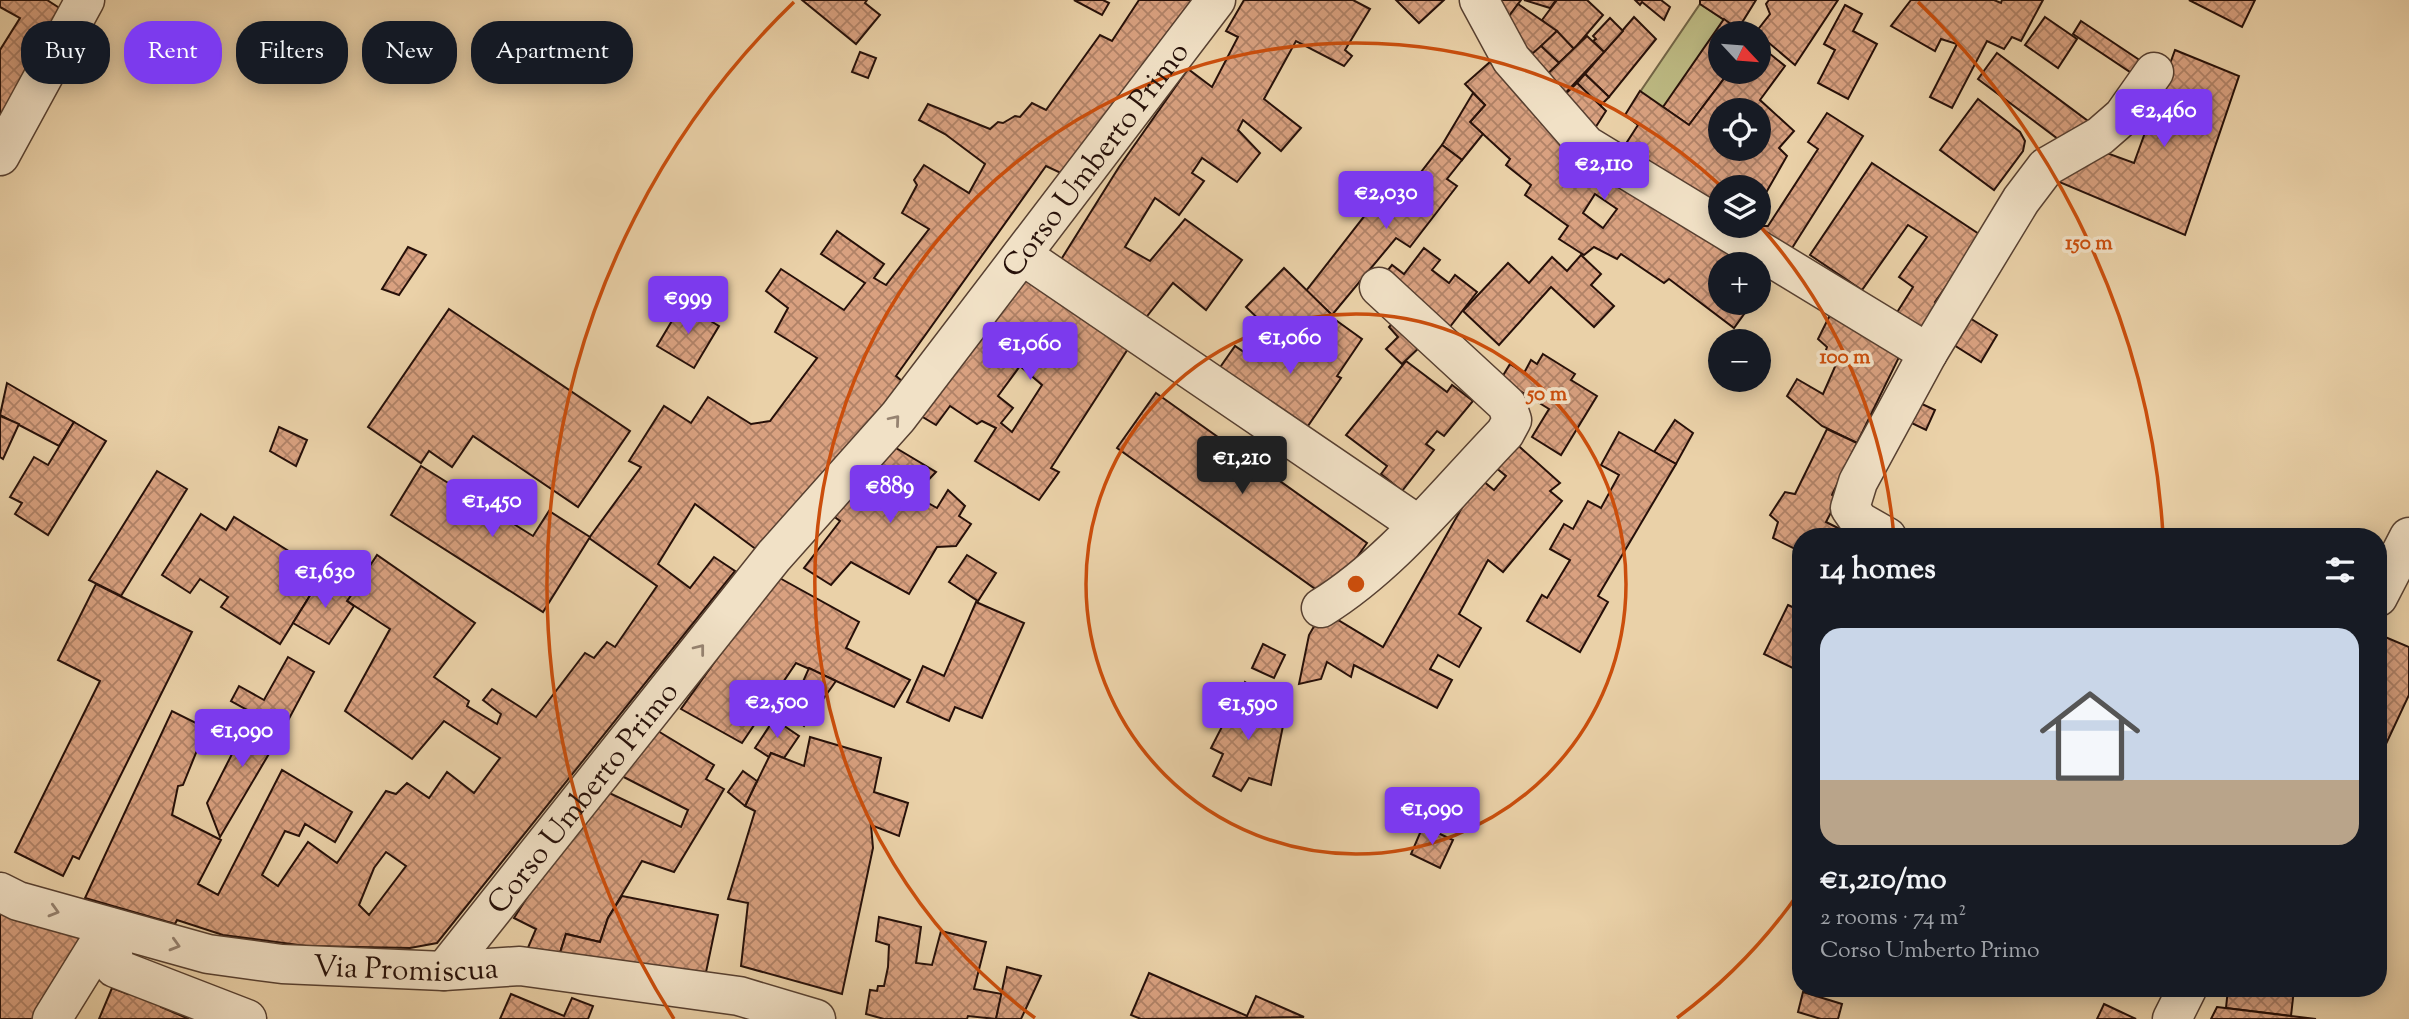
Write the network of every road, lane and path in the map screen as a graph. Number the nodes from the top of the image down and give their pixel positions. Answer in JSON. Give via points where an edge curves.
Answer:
{"nodes":[{"id":1,"x":85,"y":0,"type":"edge"},
{"id":2,"x":1216,"y":0,"type":"edge"},
{"id":3,"x":1479,"y":0,"type":"edge"},
{"id":4,"x":2154,"y":72,"type":"dead end"},
{"id":5,"x":0,"y":156,"type":"edge"},
{"id":6,"x":1022,"y":255,"type":"junction"},
{"id":7,"x":1379,"y":287,"type":"dead end"},
{"id":8,"x":1928,"y":353,"type":"junction"},
{"id":9,"x":1417,"y":524,"type":"junction"},
{"id":10,"x":1871,"y":528,"type":"edge"},
{"id":11,"x":2409,"y":537,"type":"edge"},
{"id":12,"x":2387,"y":580,"type":"edge"},
{"id":13,"x":1321,"y":608,"type":"dead end"},
{"id":14,"x":0,"y":892,"type":"edge"},
{"id":15,"x":109,"y":927,"type":"junction"},
{"id":16,"x":444,"y":971,"type":"junction"},
{"id":17,"x":2183,"y":997,"type":"edge"},
{"id":18,"x":52,"y":1019,"type":"edge"},
{"id":19,"x":247,"y":1019,"type":"edge"},
{"id":20,"x":816,"y":1019,"type":"edge"},
{"id":21,"x":2172,"y":1019,"type":"edge"}],
"edges":[{"from":1,"to":5,"type":"street"},
{"from":2,"to":6,"type":"street","name":"Corso Umberto Primo"},
{"from":3,"to":8,"type":"street","via":[[1511,59],[1586,145]]},
{"from":4,"to":8,"type":"street","via":[[2123,116],[2100,136],[2046,167]]},
{"from":6,"to":9,"type":"street"},
{"from":16,"to":6,"type":"street","name":"Corso Umberto Primo","one_way":true,"via":[[774,556],[898,418]]},
{"from":7,"to":9,"type":"street","via":[[1507,405],[1512,420]]},
{"from":8,"to":10,"type":"street","via":[[1858,482],[1850,508],[1858,521]]},
{"from":9,"to":13,"type":"street","via":[[1400,546]]},
{"from":11,"to":12,"type":"street"},
{"from":14,"to":15,"type":"street","name":"Via Promiscua","one_way":true},
{"from":15,"to":16,"type":"street","name":"Via Promiscua","one_way":true,"via":[[208,954],[270,962]]},
{"from":15,"to":18,"type":"street"},
{"from":15,"to":19,"type":"street","via":[[115,968]]},
{"from":16,"to":20,"type":"street","name":"Via Promiscua","via":[[520,966],[739,996]]},
{"from":17,"to":21,"type":"street"}]}
